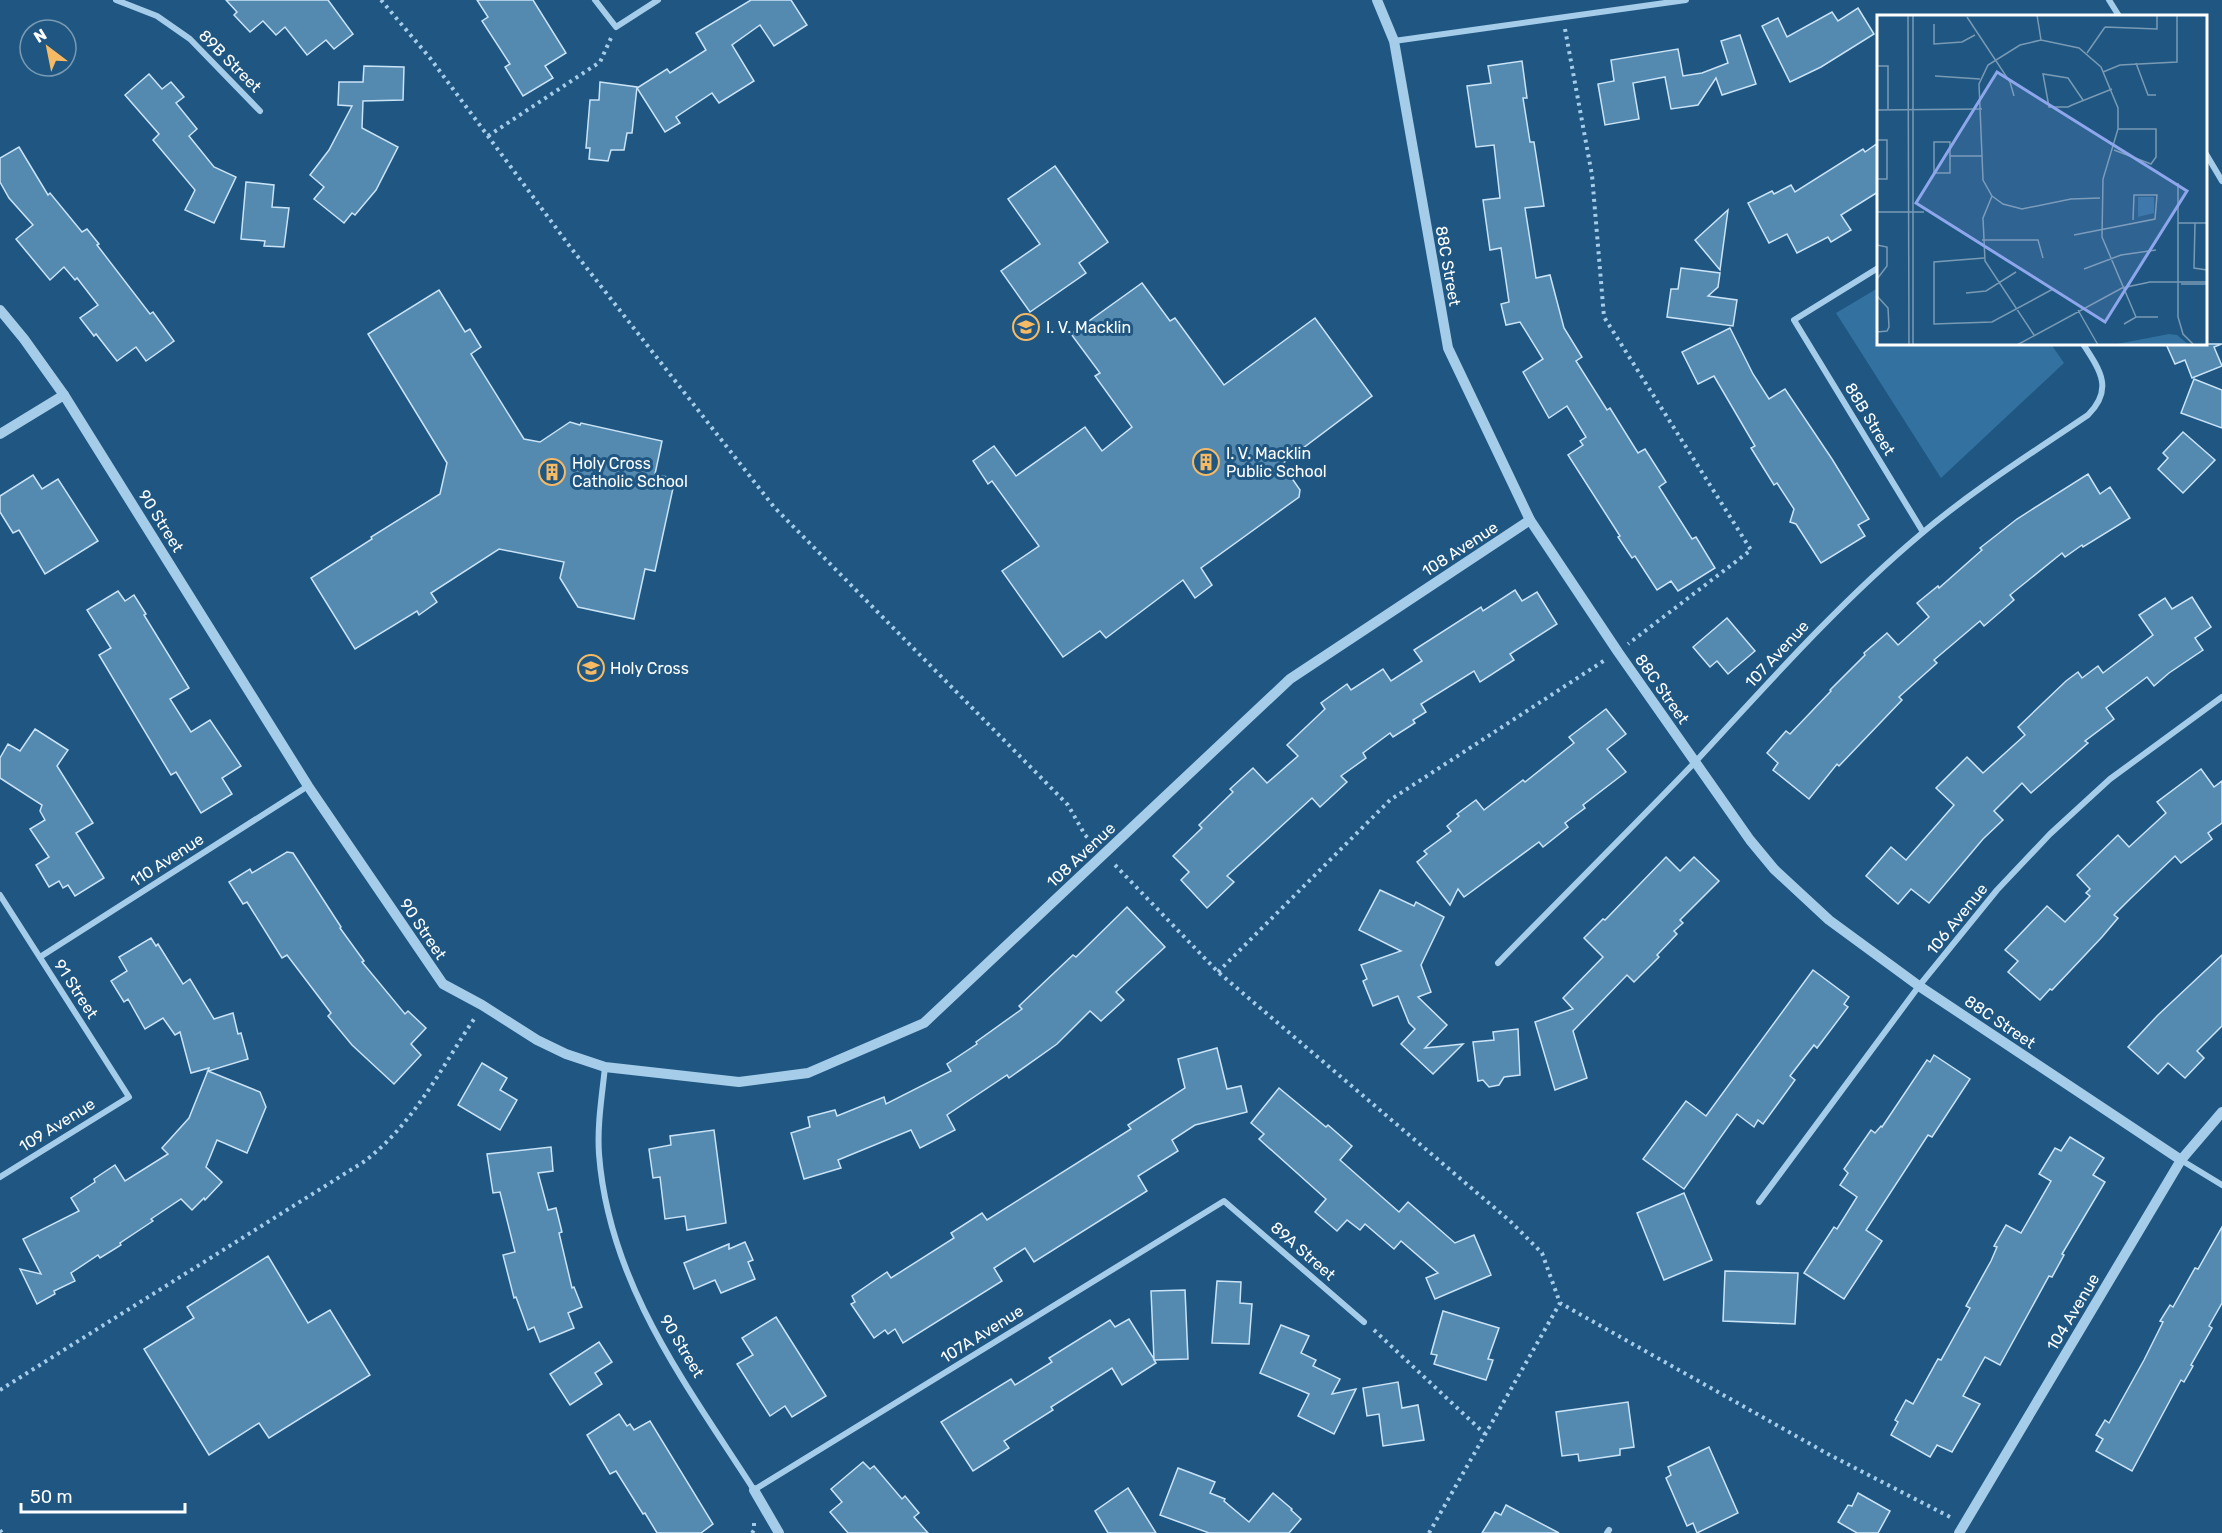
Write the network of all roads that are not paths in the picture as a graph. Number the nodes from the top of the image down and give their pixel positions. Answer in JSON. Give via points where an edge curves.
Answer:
{"nodes":[{"id":1,"x":116,"y":0,"type":"edge"},
{"id":2,"x":595,"y":0,"type":"edge"},
{"id":3,"x":658,"y":0,"type":"edge"},
{"id":4,"x":1377,"y":0,"type":"edge"},
{"id":5,"x":1686,"y":0,"type":"edge"},
{"id":6,"x":2109,"y":0,"type":"edge"},
{"id":7,"x":2118,"y":15,"type":"edge"},
{"id":8,"x":1394,"y":41,"type":"junction"},
{"id":9,"x":260,"y":111,"type":"dead end"},
{"id":10,"x":2207,"y":157,"type":"edge"},
{"id":11,"x":2222,"y":181,"type":"edge"},
{"id":12,"x":1877,"y":269,"type":"edge"},
{"id":13,"x":0,"y":310,"type":"edge"},
{"id":14,"x":2084,"y":345,"type":"edge"},
{"id":15,"x":64,"y":395,"type":"junction"},
{"id":16,"x":0,"y":434,"type":"edge"},
{"id":17,"x":1530,"y":520,"type":"junction"},
{"id":18,"x":1923,"y":532,"type":"junction"},
{"id":19,"x":2222,"y":697,"type":"edge"},
{"id":20,"x":1695,"y":762,"type":"junction"},
{"id":21,"x":308,"y":786,"type":"junction"},
{"id":22,"x":0,"y":895,"type":"edge"},
{"id":23,"x":40,"y":957,"type":"junction"},
{"id":24,"x":1498,"y":963,"type":"dead end"},
{"id":25,"x":1919,"y":986,"type":"junction"},
{"id":26,"x":605,"y":1067,"type":"junction"},
{"id":27,"x":129,"y":1097,"type":"joint"},
{"id":28,"x":2222,"y":1112,"type":"edge"},
{"id":29,"x":2181,"y":1160,"type":"junction"},
{"id":30,"x":0,"y":1177,"type":"edge"},
{"id":31,"x":2222,"y":1185,"type":"edge"},
{"id":32,"x":1224,"y":1201,"type":"joint"},
{"id":33,"x":1759,"y":1202,"type":"dead end"},
{"id":34,"x":1364,"y":1322,"type":"road end"},
{"id":35,"x":754,"y":1490,"type":"junction"},
{"id":36,"x":1961,"y":1529,"type":"edge"},
{"id":37,"x":779,"y":1533,"type":"edge"}],
"edges":[{"from":1,"to":9,"type":"street","name":"89B Street","via":[[157,16],[190,39]]},
{"from":2,"to":3,"type":"street","via":[[616,27]]},
{"from":4,"to":8,"type":"street","name":"88C Street"},
{"from":5,"to":8,"type":"street"},
{"from":6,"to":7,"type":"street"},
{"from":8,"to":17,"type":"street","name":"88C Street","via":[[1448,348]]},
{"from":10,"to":11,"type":"street"},
{"from":12,"to":18,"type":"street","name":"88B Street","via":[[1794,320]]},
{"from":13,"to":15,"type":"street","name":"90 Street"},
{"from":14,"to":18,"type":"street","name":"107 Avenue","via":[[2103,381],[2103,394],[2097,406]]},
{"from":15,"to":16,"type":"street"},
{"from":15,"to":21,"type":"street","name":"90 Street"},
{"from":17,"to":20,"type":"street","name":"88C Street"},
{"from":17,"to":26,"type":"street","name":"108 Avenue","via":[[1290,679],[924,1023],[808,1073],[739,1082]]},
{"from":18,"to":20,"type":"street","name":"107 Avenue","via":[[1828,619]]},
{"from":19,"to":25,"type":"street","name":"106 Avenue","via":[[2110,778],[2050,834],[1997,890]]},
{"from":20,"to":24,"type":"street","name":"107 Avenue"},
{"from":20,"to":25,"type":"street","name":"88C Street","via":[[1750,840],[1781,876],[1829,920]]},
{"from":21,"to":23,"type":"street","name":"110 Avenue"},
{"from":21,"to":26,"type":"street","name":"90 Street","via":[[443,984],[537,1040]]},
{"from":22,"to":23,"type":"street","name":"91 Street"},
{"from":23,"to":27,"type":"street","name":"91 Street"},
{"from":25,"to":29,"type":"street","name":"88C Street"},
{"from":25,"to":33,"type":"street","name":"106 Avenue"},
{"from":26,"to":35,"type":"street","name":"90 Street","via":[[599,1153],[608,1214],[625,1270],[654,1330]]},
{"from":27,"to":30,"type":"street","name":"109 Avenue"},
{"from":28,"to":29,"type":"street","name":"104 Avenue"},
{"from":29,"to":31,"type":"street","name":"88C Street"},
{"from":29,"to":36,"type":"street","name":"104 Avenue"},
{"from":32,"to":34,"type":"street","name":"89A Street"},
{"from":32,"to":35,"type":"street","name":"107A Avenue"},
{"from":35,"to":37,"type":"street","name":"90 Street"}]}
